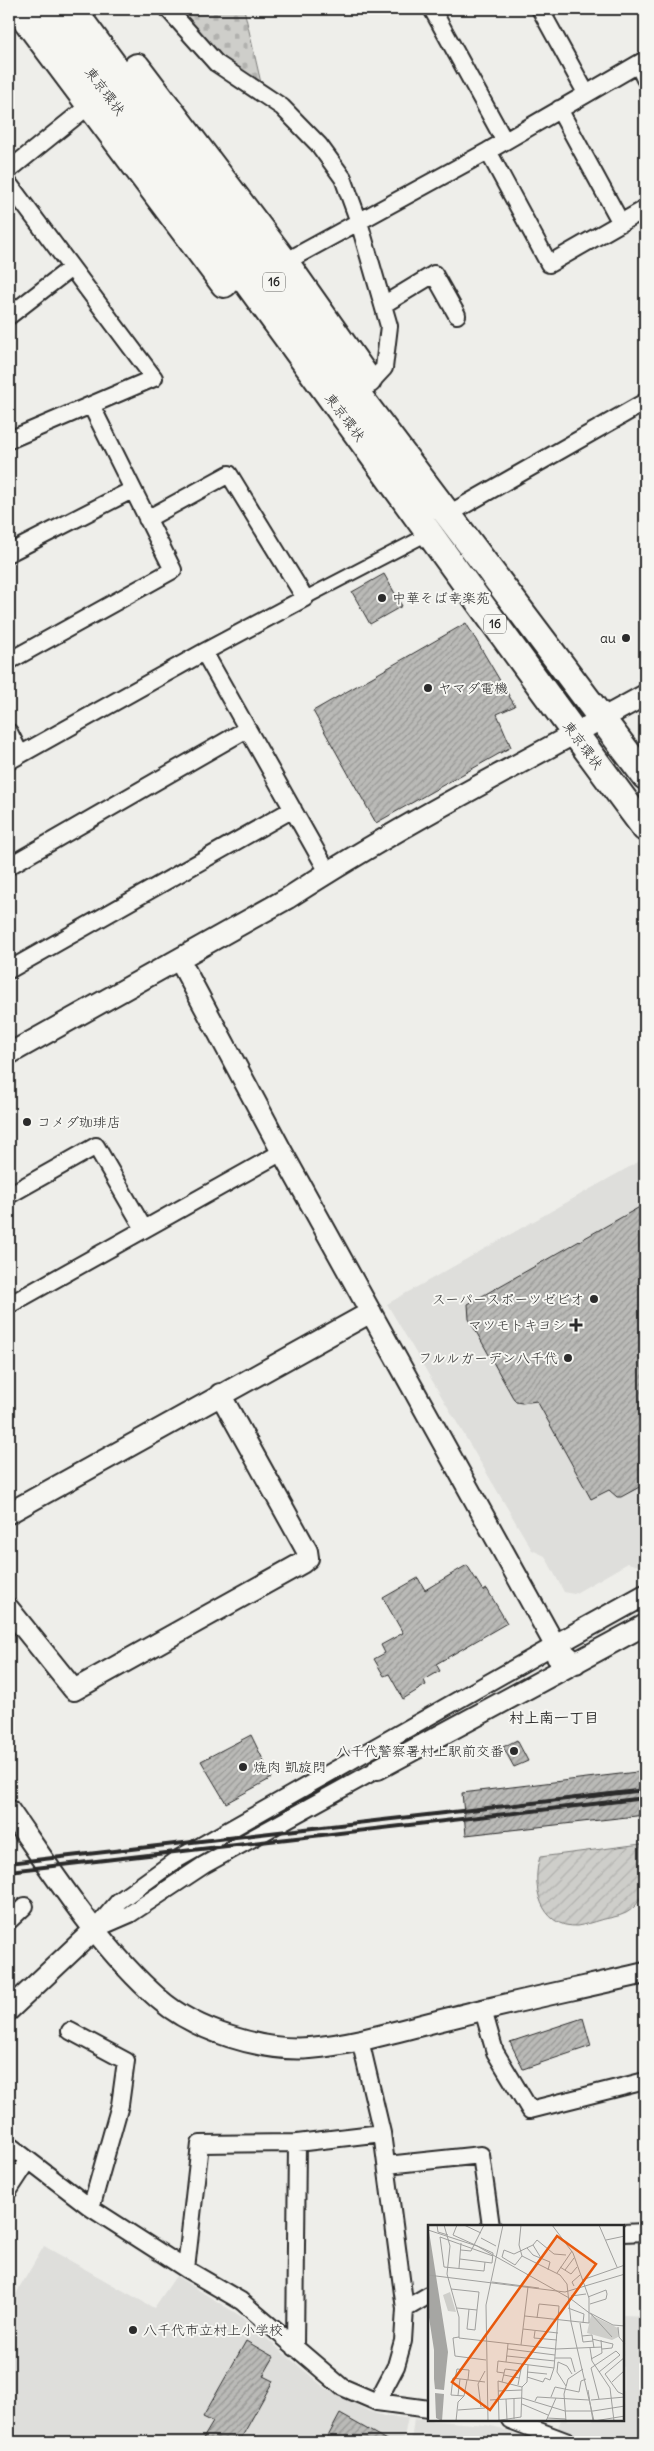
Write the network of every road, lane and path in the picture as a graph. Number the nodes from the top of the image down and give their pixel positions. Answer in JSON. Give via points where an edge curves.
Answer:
{"nodes":[{"id":1,"x":18,"y":9,"type":"edge"},
{"id":2,"x":42,"y":9,"type":"edge"},
{"id":3,"x":72,"y":9,"type":"edge"},
{"id":4,"x":93,"y":9,"type":"edge"},
{"id":5,"x":168,"y":9,"type":"edge"},
{"id":6,"x":432,"y":9,"type":"edge"},
{"id":7,"x":540,"y":9,"type":"edge"},
{"id":8,"x":641,"y":62,"type":"edge"},
{"id":9,"x":645,"y":80,"type":"edge"},
{"id":10,"x":586,"y":93,"type":"junction"},
{"id":11,"x":90,"y":104,"type":"junction"},
{"id":12,"x":559,"y":109,"type":"junction"},
{"id":13,"x":504,"y":140,"type":"junction"},
{"id":14,"x":488,"y":150,"type":"junction"},
{"id":15,"x":9,"y":170,"type":"edge"},
{"id":16,"x":9,"y":184,"type":"edge"},
{"id":17,"x":645,"y":209,"type":"edge"},
{"id":18,"x":359,"y":222,"type":"junction"},
{"id":19,"x":621,"y":223,"type":"junction"},
{"id":20,"x":285,"y":262,"type":"junction"},
{"id":21,"x":71,"y":268,"type":"junction"},
{"id":22,"x":383,"y":305,"type":"junction"},
{"id":23,"x":457,"y":315,"type":"dead end"},
{"id":24,"x":9,"y":316,"type":"edge"},
{"id":25,"x":370,"y":383,"type":"junction"},
{"id":26,"x":645,"y":402,"type":"edge"},
{"id":27,"x":91,"y":405,"type":"junction"},
{"id":28,"x":9,"y":440,"type":"edge"},
{"id":29,"x":132,"y":490,"type":"junction"},
{"id":30,"x":432,"y":515,"type":"junction"},
{"id":31,"x":146,"y":519,"type":"junction"},
{"id":32,"x":9,"y":553,"type":"edge"},
{"id":33,"x":304,"y":598,"type":"junction"},
{"id":34,"x":204,"y":652,"type":"junction"},
{"id":35,"x":9,"y":661,"type":"edge"},
{"id":36,"x":645,"y":694,"type":"edge"},
{"id":37,"x":602,"y":718,"type":"junction"},
{"id":38,"x":247,"y":729,"type":"junction"},
{"id":39,"x":9,"y":732,"type":"edge"},
{"id":40,"x":574,"y":733,"type":"junction"},
{"id":41,"x":14,"y":758,"type":"edge"},
{"id":42,"x":645,"y":776,"type":"edge"},
{"id":43,"x":293,"y":809,"type":"junction"},
{"id":44,"x":645,"y":828,"type":"edge"},
{"id":45,"x":9,"y":866,"type":"edge"},
{"id":46,"x":328,"y":872,"type":"junction"},
{"id":47,"x":179,"y":959,"type":"junction"},
{"id":48,"x":9,"y":970,"type":"edge"},
{"id":49,"x":9,"y":1054,"type":"edge"},
{"id":50,"x":282,"y":1152,"type":"junction"},
{"id":51,"x":9,"y":1195,"type":"edge"},
{"id":52,"x":144,"y":1229,"type":"junction"},
{"id":53,"x":9,"y":1305,"type":"edge"},
{"id":54,"x":370,"y":1312,"type":"junction"},
{"id":55,"x":220,"y":1394,"type":"junction"},
{"id":56,"x":9,"y":1513,"type":"edge"},
{"id":57,"x":645,"y":1595,"type":"edge"},
{"id":58,"x":9,"y":1609,"type":"edge"},
{"id":59,"x":645,"y":1626,"type":"edge"},
{"id":60,"x":555,"y":1645,"type":"junction"},
{"id":61,"x":568,"y":1667,"type":"junction"},
{"id":62,"x":378,"y":1769,"type":"joint"},
{"id":63,"x":9,"y":1810,"type":"edge"},
{"id":64,"x":25,"y":1906,"type":"dead end"},
{"id":65,"x":9,"y":1921,"type":"edge"},
{"id":66,"x":95,"y":1929,"type":"junction"},
{"id":67,"x":645,"y":1973,"type":"edge"},
{"id":68,"x":9,"y":2010,"type":"edge"},
{"id":69,"x":483,"y":2010,"type":"junction"},
{"id":70,"x":70,"y":2031,"type":"dead end"},
{"id":71,"x":360,"y":2040,"type":"junction"},
{"id":72,"x":645,"y":2081,"type":"edge"},
{"id":73,"x":382,"y":2134,"type":"junction"},
{"id":74,"x":297,"y":2143,"type":"junction"},
{"id":75,"x":9,"y":2145,"type":"edge"},
{"id":76,"x":28,"y":2162,"type":"junction"},
{"id":77,"x":387,"y":2165,"type":"junction"},
{"id":78,"x":9,"y":2190,"type":"edge"},
{"id":79,"x":91,"y":2208,"type":"junction"},
{"id":80,"x":491,"y":2225,"type":"edge"},
{"id":81,"x":645,"y":2232,"type":"edge"},
{"id":82,"x":624,"y":2233,"type":"edge"},
{"id":83,"x":186,"y":2269,"type":"junction"},
{"id":84,"x":428,"y":2296,"type":"edge"},
{"id":85,"x":405,"y":2309,"type":"junction"},
{"id":86,"x":295,"y":2348,"type":"junction"},
{"id":87,"x":377,"y":2402,"type":"junction"},
{"id":88,"x":428,"y":2409,"type":"edge"},
{"id":89,"x":513,"y":2421,"type":"edge"},
{"id":90,"x":568,"y":2442,"type":"edge"}],
"edges":[{"from":1,"to":11,"type":"highway","number":"16"},
{"from":2,"to":30,"type":"highway","name":"東京環状","number":"16"},
{"from":3,"to":30,"type":"highway","name":"東京環状","number":"16"},
{"from":4,"to":20,"type":"highway","number":"16"},
{"from":5,"to":18,"type":"street","via":[[216,63],[282,107],[319,145],[343,178]]},
{"from":6,"to":13,"type":"street"},
{"from":7,"to":10,"type":"street"},
{"from":8,"to":9,"type":"street"},
{"from":8,"to":10,"type":"street"},
{"from":10,"to":12,"type":"street"},
{"from":11,"to":15,"type":"street"},
{"from":11,"to":30,"type":"highway","number":"16","via":[[299,384],[351,448]]},
{"from":12,"to":13,"type":"street"},
{"from":12,"to":19,"type":"street"},
{"from":13,"to":14,"type":"street"},
{"from":14,"to":18,"type":"street"},
{"from":14,"to":19,"type":"street","via":[[549,264]]},
{"from":16,"to":21,"type":"street"},
{"from":17,"to":19,"type":"street"},
{"from":18,"to":20,"type":"street"},
{"from":18,"to":22,"type":"street"},
{"from":20,"to":25,"type":"highway","number":"16"},
{"from":21,"to":24,"type":"street"},
{"from":21,"to":27,"type":"street","via":[[154,378]]},
{"from":22,"to":23,"type":"street","via":[[434,274]]},
{"from":22,"to":25,"type":"street","via":[[389,326],[384,368]]},
{"from":25,"to":30,"type":"highway","number":"16","via":[[400,423]]},
{"from":26,"to":30,"type":"street"},
{"from":27,"to":28,"type":"street"},
{"from":27,"to":29,"type":"street"},
{"from":29,"to":31,"type":"street"},
{"from":29,"to":32,"type":"street"},
{"from":30,"to":33,"type":"street"},
{"from":30,"to":37,"type":"highway","name":"東京環状","number":"16"},
{"from":30,"to":40,"type":"highway","name":"東京環状","number":"16"},
{"from":31,"to":33,"type":"street","via":[[229,474]]},
{"from":31,"to":35,"type":"street","via":[[173,570]]},
{"from":33,"to":34,"type":"street"},
{"from":34,"to":38,"type":"street"},
{"from":34,"to":41,"type":"street"},
{"from":36,"to":37,"type":"street"},
{"from":37,"to":40,"type":"street"},
{"from":37,"to":42,"type":"highway","name":"東京環状","number":"16"},
{"from":38,"to":43,"type":"street"},
{"from":38,"to":45,"type":"street"},
{"from":39,"to":41,"type":"street"},
{"from":40,"to":44,"type":"highway","name":"東京環状","number":"16"},
{"from":40,"to":46,"type":"street"},
{"from":43,"to":46,"type":"street"},
{"from":43,"to":48,"type":"street"},
{"from":46,"to":47,"type":"street"},
{"from":47,"to":49,"type":"street"},
{"from":47,"to":50,"type":"street"},
{"from":50,"to":52,"type":"street"},
{"from":50,"to":54,"type":"street"},
{"from":51,"to":52,"type":"street","via":[[96,1146]]},
{"from":52,"to":53,"type":"street"},
{"from":54,"to":55,"type":"street"},
{"from":54,"to":60,"type":"street"},
{"from":55,"to":56,"type":"street"},
{"from":55,"to":58,"type":"street","via":[[308,1558],[74,1690]]},
{"from":57,"to":60,"type":"street"},
{"from":59,"to":61,"type":"street"},
{"from":60,"to":61,"type":"street"},
{"from":60,"to":66,"type":"street","via":[[176,1860],[119,1901]]},
{"from":61,"to":62,"type":"street"},
{"from":62,"to":66,"type":"street","via":[[204,1865],[130,1914]]},
{"from":63,"to":66,"type":"street"},
{"from":64,"to":65,"type":"street"},
{"from":66,"to":68,"type":"street"},
{"from":66,"to":71,"type":"street","via":[[127,1968],[160,2000],[194,2023],[250,2044],[309,2048]]},
{"from":67,"to":69,"type":"street"},
{"from":69,"to":71,"type":"street"},
{"from":69,"to":72,"type":"street","via":[[494,2052],[530,2110]]},
{"from":70,"to":79,"type":"street","via":[[126,2061],[120,2105]]},
{"from":71,"to":73,"type":"street"},
{"from":73,"to":74,"type":"street"},
{"from":73,"to":77,"type":"street"},
{"from":74,"to":83,"type":"street","via":[[200,2144]]},
{"from":74,"to":86,"type":"street"},
{"from":75,"to":76,"type":"street"},
{"from":76,"to":78,"type":"street"},
{"from":76,"to":79,"type":"street"},
{"from":77,"to":80,"type":"street","via":[[481,2155]]},
{"from":77,"to":85,"type":"street"},
{"from":79,"to":83,"type":"street"},
{"from":81,"to":82,"type":"street"},
{"from":83,"to":86,"type":"street","via":[[242,2301]]},
{"from":84,"to":85,"type":"street"},
{"from":85,"to":87,"type":"street","via":[[403,2341],[396,2366]]},
{"from":86,"to":87,"type":"street","via":[[342,2387]]},
{"from":87,"to":88,"type":"street"},
{"from":89,"to":90,"type":"street"}]}
